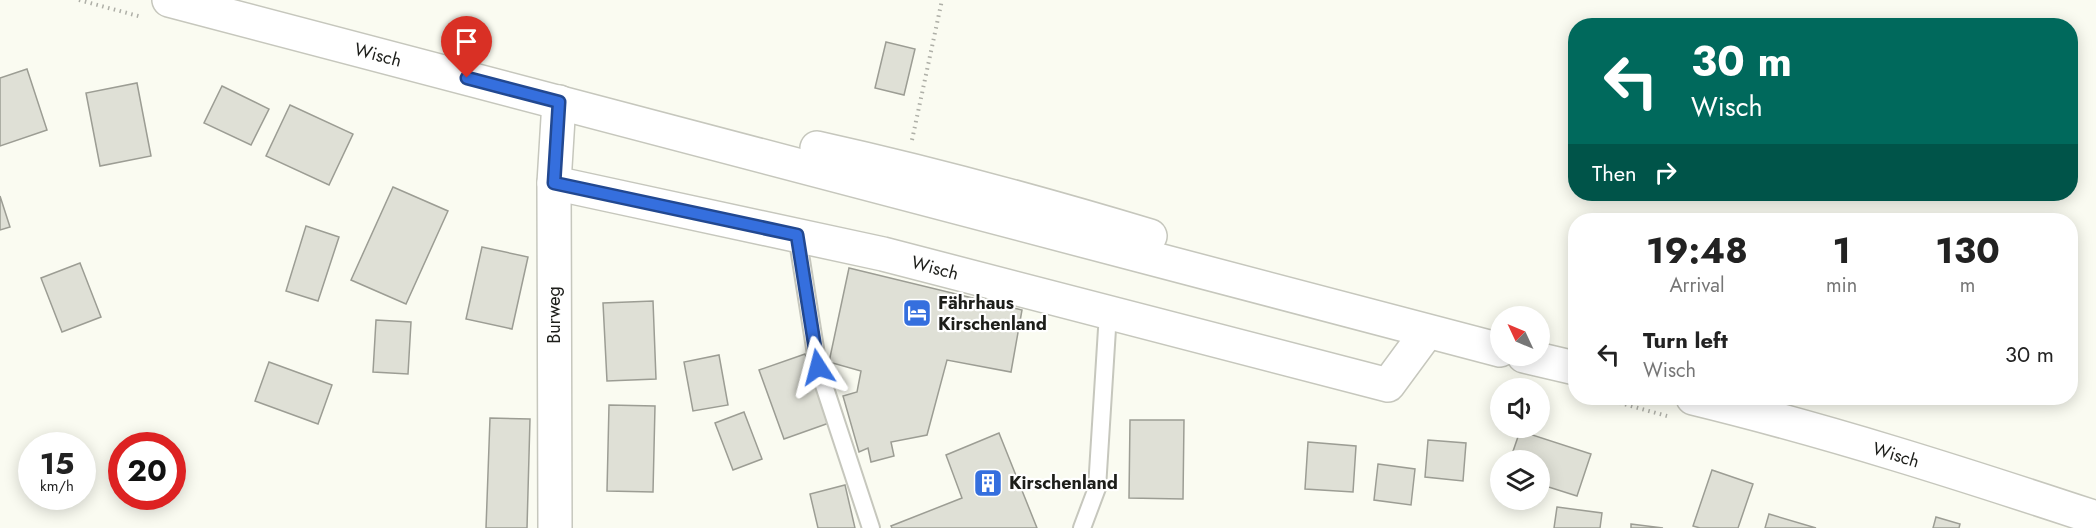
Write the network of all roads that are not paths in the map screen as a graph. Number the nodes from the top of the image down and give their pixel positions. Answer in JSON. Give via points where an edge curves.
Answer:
{"nodes":[{"id":1,"x":169,"y":0,"type":"edge"},
{"id":2,"x":572,"y":106,"type":"junction"},
{"id":3,"x":554,"y":183,"type":"junction"},
{"id":4,"x":797,"y":235,"type":"junction"},
{"id":5,"x":1353,"y":312,"type":"junction"},
{"id":6,"x":1108,"y":313,"type":"junction"},
{"id":7,"x":1428,"y":332,"type":"junction"},
{"id":8,"x":1490,"y":348,"type":"edge"},
{"id":9,"x":1550,"y":362,"type":"edge"},
{"id":10,"x":1568,"y":366,"type":"edge"},
{"id":11,"x":1723,"y":405,"type":"edge"},
{"id":12,"x":2096,"y":518,"type":"edge"},
{"id":13,"x":555,"y":528,"type":"edge"},
{"id":14,"x":871,"y":528,"type":"edge"},
{"id":15,"x":1082,"y":528,"type":"edge"}],
"edges":[{"from":1,"to":2,"type":"street","name":"Wisch"},
{"from":2,"to":3,"type":"street","name":"Burweg"},
{"from":2,"to":5,"type":"street","name":"Wisch"},
{"from":2,"to":5,"type":"street","name":"Wisch","via":[[644,109],[907,168],[1294,280]]},
{"from":3,"to":4,"type":"street","name":"Wisch"},
{"from":3,"to":13,"type":"street","name":"Burweg"},
{"from":4,"to":6,"type":"street","name":"Wisch"},
{"from":4,"to":14,"type":"lane","via":[[818,367]]},
{"from":5,"to":7,"type":"street","name":"Wisch"},
{"from":6,"to":7,"type":"street","name":"Wisch","via":[[1388,385]]},
{"from":6,"to":15,"type":"lane","via":[[1097,488]]},
{"from":7,"to":8,"type":"street","name":"Wisch"},
{"from":9,"to":10,"type":"street"},
{"from":11,"to":12,"type":"street","name":"Wisch","via":[[1998,485]]}]}
